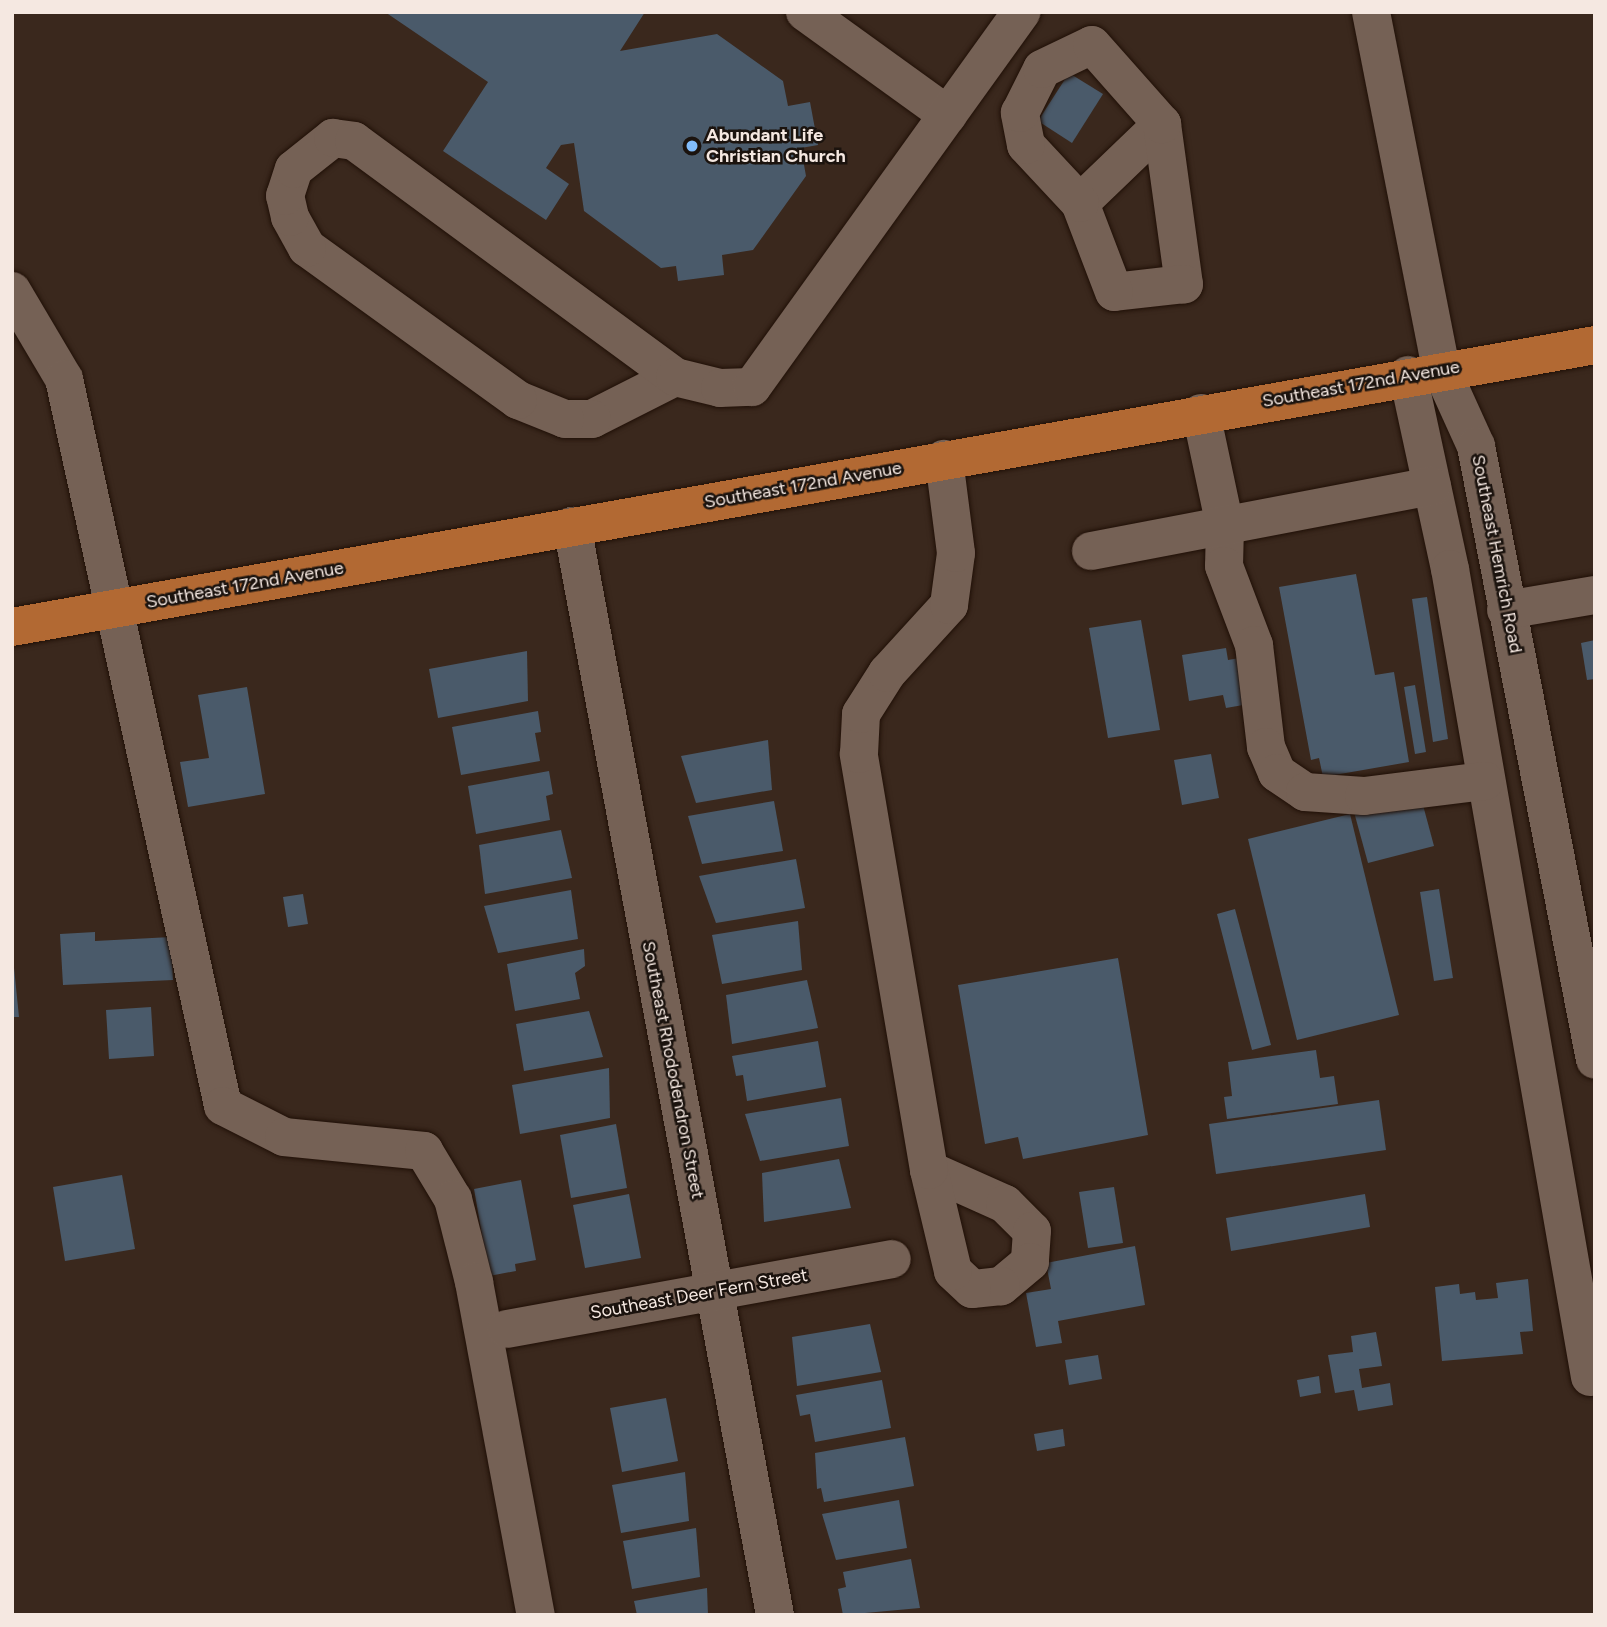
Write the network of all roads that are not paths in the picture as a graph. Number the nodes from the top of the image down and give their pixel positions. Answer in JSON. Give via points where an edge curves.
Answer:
{"nodes":[{"id":1,"x":804,"y":12,"type":"edge"},
{"id":2,"x":1371,"y":12,"type":"edge"},
{"id":3,"x":1009,"y":22,"type":"edge"},
{"id":4,"x":1042,"y":69,"type":"junction"},
{"id":5,"x":948,"y":115,"type":"junction"},
{"id":6,"x":1162,"y":124,"type":"junction"},
{"id":7,"x":1080,"y":203,"type":"junction"},
{"id":8,"x":12,"y":291,"type":"edge"},
{"id":9,"x":1595,"y":345,"type":"edge"},
{"id":10,"x":1424,"y":372,"type":"junction"},
{"id":11,"x":675,"y":377,"type":"junction"},
{"id":12,"x":1201,"y":413,"type":"junction"},
{"id":13,"x":944,"y":459,"type":"junction"},
{"id":14,"x":1432,"y":486,"type":"junction"},
{"id":15,"x":572,"y":526,"type":"junction"},
{"id":16,"x":1225,"y":526,"type":"junction"},
{"id":17,"x":1091,"y":551,"type":"dead end"},
{"id":18,"x":1595,"y":595,"type":"edge"},
{"id":19,"x":111,"y":609,"type":"junction"},
{"id":20,"x":1506,"y":610,"type":"junction"},
{"id":21,"x":12,"y":627,"type":"edge"},
{"id":22,"x":1485,"y":781,"type":"junction"},
{"id":23,"x":1595,"y":1060,"type":"edge"},
{"id":24,"x":929,"y":1170,"type":"dead end"},
{"id":25,"x":892,"y":1259,"type":"dead end"},
{"id":26,"x":715,"y":1291,"type":"junction"},
{"id":27,"x":507,"y":1329,"type":"dead end"},
{"id":28,"x":1590,"y":1377,"type":"dead end"},
{"id":29,"x":536,"y":1615,"type":"edge"},
{"id":30,"x":775,"y":1615,"type":"edge"}],
"edges":[{"from":1,"to":5,"type":"street"},
{"from":2,"to":10,"type":"street","name":"Southeast Hemrich Road"},
{"from":3,"to":4,"type":"street"},
{"from":3,"to":5,"type":"street"},
{"from":4,"to":6,"type":"street","via":[[1092,45]]},
{"from":4,"to":7,"type":"street","via":[[1020,113],[1026,145]]},
{"from":5,"to":11,"type":"street","via":[[752,387],[720,388]]},
{"from":6,"to":7,"type":"street"},
{"from":6,"to":7,"type":"street","via":[[1184,284],[1114,292]]},
{"from":8,"to":19,"type":"street","via":[[64,379]]},
{"from":9,"to":10,"type":"main road","name":"Southeast 172nd Avenue"},
{"from":10,"to":12,"type":"main road","name":"Southeast 172nd Avenue"},
{"from":10,"to":14,"type":"street"},
{"from":10,"to":20,"type":"street","name":"Southeast Hemrich Road","via":[[1476,446]]},
{"from":11,"to":11,"type":"street","via":[[592,419],[565,419],[517,400],[307,248],[290,217],[285,196],[294,169],[333,138],[354,141]]},
{"from":12,"to":13,"type":"main road","name":"Southeast 172nd Avenue"},
{"from":12,"to":16,"type":"street"},
{"from":13,"to":15,"type":"main road","name":"Southeast 172nd Avenue"},
{"from":13,"to":24,"type":"street","via":[[956,553],[949,605],[887,673],[861,714],[859,754]]},
{"from":14,"to":16,"type":"street"},
{"from":14,"to":22,"type":"street"},
{"from":15,"to":19,"type":"main road","name":"Southeast 172nd Avenue"},
{"from":15,"to":26,"type":"street","name":"Southeast Rhododendron Street"},
{"from":16,"to":17,"type":"street"},
{"from":16,"to":22,"type":"street","via":[[1224,566],[1254,645],[1266,747],[1277,773],[1305,792],[1364,796]]},
{"from":18,"to":20,"type":"street"},
{"from":19,"to":21,"type":"main road","name":"Southeast 172nd Avenue"},
{"from":19,"to":29,"type":"street","via":[[222,1106],[284,1137],[424,1151],[453,1199],[474,1282]]},
{"from":20,"to":23,"type":"street","name":"Southeast Hemrich Road"},
{"from":22,"to":28,"type":"street"},
{"from":25,"to":26,"type":"street","name":"Southeast Deer Fern Street"},
{"from":26,"to":27,"type":"street","name":"Southeast Deer Fern Street"},
{"from":26,"to":30,"type":"street","name":"Southeast Rhododendron Street"}]}
